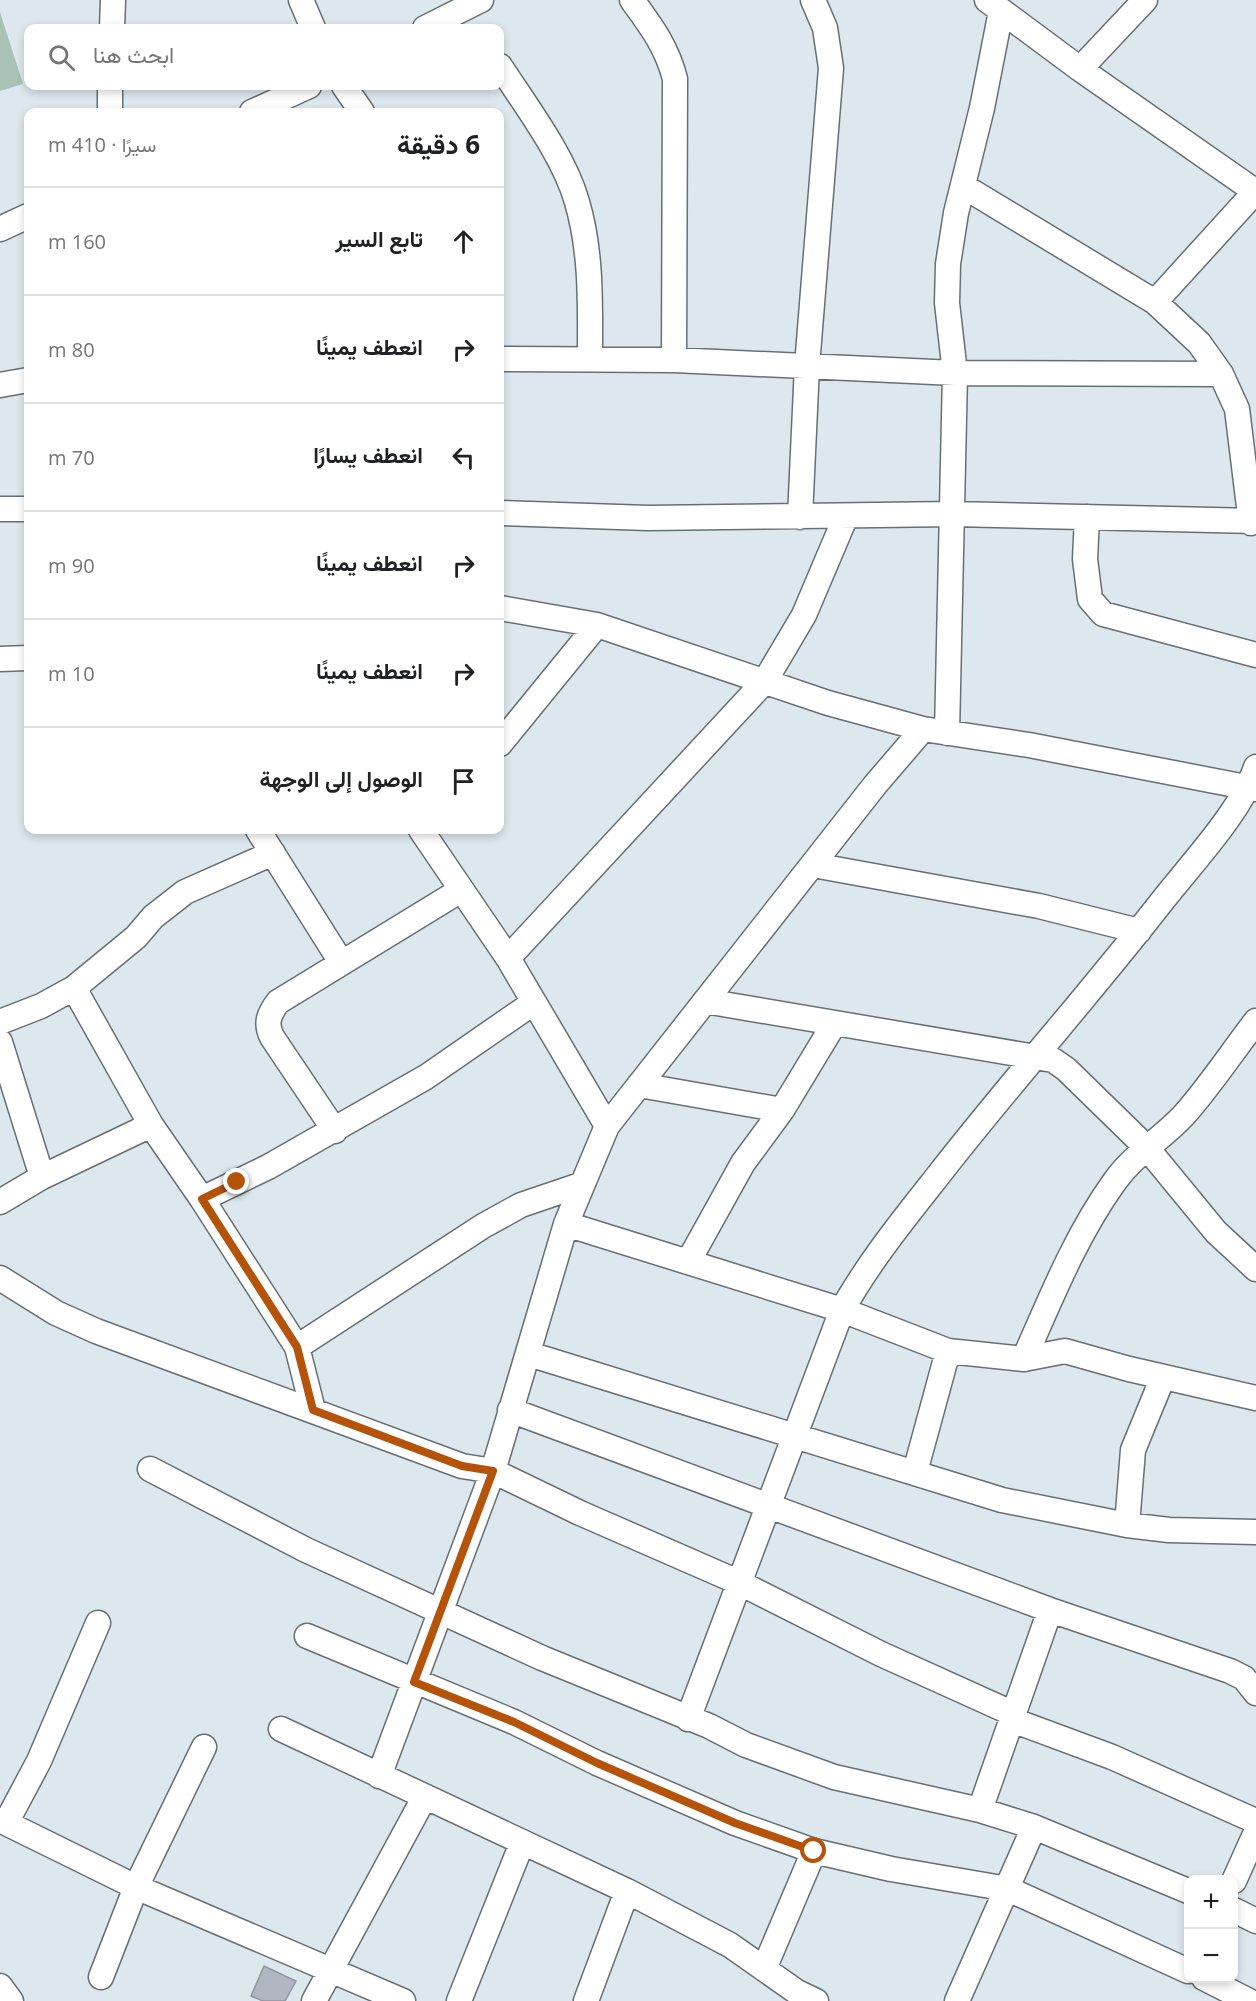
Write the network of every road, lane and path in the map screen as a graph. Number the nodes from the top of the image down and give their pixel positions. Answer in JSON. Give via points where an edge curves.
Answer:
{"nodes":[{"id":1,"x":113,"y":0,"type":"edge"},
{"id":2,"x":301,"y":0,"type":"edge"},
{"id":3,"x":632,"y":0,"type":"edge"},
{"id":4,"x":813,"y":0,"type":"edge"},
{"id":5,"x":1145,"y":0,"type":"edge"},
{"id":6,"x":994,"y":5,"type":"edge"},
{"id":7,"x":467,"y":10,"type":"edge"},
{"id":8,"x":112,"y":24,"type":"edge"},
{"id":9,"x":312,"y":24,"type":"edge"},
{"id":10,"x":434,"y":24,"type":"edge"},
{"id":11,"x":1080,"y":69,"type":"junction"},
{"id":12,"x":504,"y":72,"type":"edge"},
{"id":13,"x":110,"y":90,"type":"edge"},
{"id":14,"x":300,"y":90,"type":"edge"},
{"id":15,"x":347,"y":90,"type":"edge"},
{"id":16,"x":110,"y":108,"type":"edge"},
{"id":17,"x":261,"y":108,"type":"edge"},
{"id":18,"x":359,"y":108,"type":"edge"},
{"id":19,"x":963,"y":186,"type":"junction"},
{"id":20,"x":1256,"y":192,"type":"edge"},
{"id":21,"x":24,"y":218,"type":"edge"},
{"id":22,"x":0,"y":229,"type":"edge"},
{"id":23,"x":1155,"y":302,"type":"junction"},
{"id":24,"x":590,"y":358,"type":"junction"},
{"id":25,"x":504,"y":359,"type":"edge"},
{"id":26,"x":674,"y":360,"type":"junction"},
{"id":27,"x":807,"y":366,"type":"junction"},
{"id":28,"x":955,"y":374,"type":"junction"},
{"id":29,"x":1221,"y":374,"type":"junction"},
{"id":30,"x":24,"y":382,"type":"edge"},
{"id":31,"x":0,"y":385,"type":"edge"},
{"id":32,"x":0,"y":509,"type":"edge"},
{"id":33,"x":24,"y":509,"type":"edge"},
{"id":34,"x":504,"y":513,"type":"edge"},
{"id":35,"x":953,"y":514,"type":"junction"},
{"id":36,"x":846,"y":516,"type":"junction"},
{"id":37,"x":800,"y":517,"type":"junction"},
{"id":38,"x":1087,"y":517,"type":"junction"},
{"id":39,"x":1253,"y":522,"type":"edge"},
{"id":40,"x":504,"y":609,"type":"edge"},
{"id":41,"x":597,"y":625,"type":"junction"},
{"id":42,"x":1256,"y":655,"type":"edge"},
{"id":43,"x":24,"y":658,"type":"edge"},
{"id":44,"x":0,"y":659,"type":"edge"},
{"id":45,"x":765,"y":681,"type":"junction"},
{"id":46,"x":923,"y":729,"type":"junction"},
{"id":47,"x":947,"y":733,"type":"junction"},
{"id":48,"x":504,"y":739,"type":"edge"},
{"id":49,"x":1254,"y":781,"type":"edge"},
{"id":50,"x":261,"y":834,"type":"edge"},
{"id":51,"x":426,"y":834,"type":"edge"},
{"id":52,"x":273,"y":853,"type":"junction"},
{"id":53,"x":813,"y":865,"type":"junction"},
{"id":54,"x":461,"y":890,"type":"junction"},
{"id":55,"x":1139,"y":931,"type":"junction"},
{"id":56,"x":508,"y":958,"type":"junction"},
{"id":57,"x":341,"y":962,"type":"junction"},
{"id":58,"x":74,"y":988,"type":"junction"},
{"id":59,"x":705,"y":1001,"type":"junction"},
{"id":60,"x":533,"y":1003,"type":"junction"},
{"id":61,"x":1256,"y":1021,"type":"edge"},
{"id":62,"x":0,"y":1022,"type":"edge"},
{"id":63,"x":834,"y":1024,"type":"junction"},
{"id":64,"x":0,"y":1042,"type":"edge"},
{"id":65,"x":1033,"y":1056,"type":"junction"},
{"id":66,"x":639,"y":1085,"type":"junction"},
{"id":67,"x":782,"y":1110,"type":"junction"},
{"id":68,"x":151,"y":1125,"type":"junction"},
{"id":69,"x":607,"y":1126,"type":"junction"},
{"id":70,"x":335,"y":1131,"type":"junction"},
{"id":71,"x":1147,"y":1148,"type":"junction"},
{"id":72,"x":42,"y":1177,"type":"junction"},
{"id":73,"x":580,"y":1185,"type":"junction"},
{"id":74,"x":202,"y":1199,"type":"junction"},
{"id":75,"x":0,"y":1202,"type":"edge"},
{"id":76,"x":566,"y":1224,"type":"junction"},
{"id":77,"x":688,"y":1262,"type":"junction"},
{"id":78,"x":1256,"y":1269,"type":"edge"},
{"id":79,"x":0,"y":1278,"type":"edge"},
{"id":80,"x":842,"y":1310,"type":"junction"},
{"id":81,"x":297,"y":1347,"type":"junction"},
{"id":82,"x":948,"y":1351,"type":"junction"},
{"id":83,"x":529,"y":1354,"type":"junction"},
{"id":84,"x":1024,"y":1359,"type":"junction"},
{"id":85,"x":1163,"y":1377,"type":"junction"},
{"id":86,"x":1256,"y":1398,"type":"edge"},
{"id":87,"x":313,"y":1410,"type":"junction"},
{"id":88,"x":510,"y":1410,"type":"junction"},
{"id":89,"x":793,"y":1435,"type":"junction"},
{"id":90,"x":150,"y":1469,"type":"dead end"},
{"id":91,"x":493,"y":1471,"type":"junction"},
{"id":92,"x":915,"y":1472,"type":"junction"},
{"id":93,"x":767,"y":1506,"type":"junction"},
{"id":94,"x":1127,"y":1525,"type":"junction"},
{"id":95,"x":1256,"y":1532,"type":"edge"},
{"id":96,"x":738,"y":1581,"type":"junction"},
{"id":97,"x":1050,"y":1610,"type":"junction"},
{"id":98,"x":442,"y":1612,"type":"junction"},
{"id":99,"x":98,"y":1623,"type":"dead end"},
{"id":100,"x":307,"y":1636,"type":"dead end"},
{"id":101,"x":414,"y":1682,"type":"junction"},
{"id":102,"x":1256,"y":1693,"type":"edge"},
{"id":103,"x":1013,"y":1717,"type":"junction"},
{"id":104,"x":688,"y":1719,"type":"junction"},
{"id":105,"x":281,"y":1729,"type":"dead end"},
{"id":106,"x":204,"y":1747,"type":"dead end"},
{"id":107,"x":379,"y":1776,"type":"junction"},
{"id":108,"x":423,"y":1798,"type":"junction"},
{"id":109,"x":980,"y":1810,"type":"junction"},
{"id":110,"x":3,"y":1822,"type":"edge"},
{"id":111,"x":1256,"y":1825,"type":"edge"},
{"id":112,"x":1034,"y":1827,"type":"junction"},
{"id":113,"x":1256,"y":1832,"type":"edge"},
{"id":114,"x":522,"y":1843,"type":"junction"},
{"id":115,"x":814,"y":1851,"type":"junction"},
{"id":116,"x":1236,"y":1875,"type":"edge"},
{"id":117,"x":136,"y":1887,"type":"junction"},
{"id":118,"x":1008,"y":1889,"type":"junction"},
{"id":119,"x":1184,"y":1889,"type":"edge"},
{"id":120,"x":627,"y":1891,"type":"junction"},
{"id":121,"x":1238,"y":1912,"type":"edge"},
{"id":122,"x":1256,"y":1921,"type":"edge"},
{"id":123,"x":764,"y":1969,"type":"junction"},
{"id":124,"x":1184,"y":1969,"type":"edge"},
{"id":125,"x":332,"y":1970,"type":"junction"},
{"id":126,"x":101,"y":1977,"type":"dead end"},
{"id":127,"x":1214,"y":1983,"type":"edge"},
{"id":128,"x":0,"y":1986,"type":"edge"},
{"id":129,"x":11,"y":2001,"type":"edge"},
{"id":130,"x":314,"y":2001,"type":"edge"},
{"id":131,"x":403,"y":2001,"type":"edge"},
{"id":132,"x":459,"y":2001,"type":"edge"},
{"id":133,"x":586,"y":2001,"type":"edge"},
{"id":134,"x":816,"y":2001,"type":"edge"},
{"id":135,"x":957,"y":2001,"type":"edge"},
{"id":136,"x":1249,"y":2001,"type":"edge"}],
"edges":[{"from":1,"to":8,"type":"street"},
{"from":2,"to":9,"type":"street"},
{"from":3,"to":26,"type":"street","via":[[657,33],[670,57],[675,79]]},
{"from":4,"to":27,"type":"street","via":[[825,28],[831,68]]},
{"from":5,"to":11,"type":"street"},
{"from":6,"to":11,"type":"street"},
{"from":6,"to":19,"type":"street"},
{"from":7,"to":10,"type":"street"},
{"from":11,"to":20,"type":"street"},
{"from":12,"to":24,"type":"street","via":[[566,173],[577,201],[591,286]]},
{"from":13,"to":16,"type":"street"},
{"from":14,"to":17,"type":"street"},
{"from":15,"to":18,"type":"street"},
{"from":19,"to":23,"type":"street"},
{"from":19,"to":28,"type":"street","via":[[948,264],[947,303]]},
{"from":20,"to":23,"type":"street"},
{"from":21,"to":22,"type":"street"},
{"from":23,"to":29,"type":"street","via":[[1199,343]]},
{"from":24,"to":25,"type":"street"},
{"from":24,"to":26,"type":"street"},
{"from":26,"to":27,"type":"street"},
{"from":27,"to":28,"type":"street"},
{"from":27,"to":37,"type":"street"},
{"from":28,"to":29,"type":"street"},
{"from":28,"to":35,"type":"street"},
{"from":29,"to":39,"type":"street","via":[[1237,409]]},
{"from":30,"to":31,"type":"street"},
{"from":32,"to":33,"type":"street"},
{"from":34,"to":37,"type":"street"},
{"from":35,"to":36,"type":"street"},
{"from":35,"to":38,"type":"street"},
{"from":35,"to":47,"type":"street"},
{"from":36,"to":37,"type":"street"},
{"from":36,"to":45,"type":"street","via":[[804,615]]},
{"from":38,"to":39,"type":"street"},
{"from":38,"to":42,"type":"street","via":[[1085,559],[1090,599],[1103,614]]},
{"from":40,"to":41,"type":"street"},
{"from":41,"to":45,"type":"street"},
{"from":41,"to":48,"type":"street"},
{"from":43,"to":44,"type":"street"},
{"from":45,"to":46,"type":"street"},
{"from":45,"to":56,"type":"street"},
{"from":46,"to":47,"type":"street"},
{"from":46,"to":53,"type":"street"},
{"from":47,"to":49,"type":"street"},
{"from":49,"to":55,"type":"street"},
{"from":50,"to":52,"type":"street"},
{"from":51,"to":54,"type":"street"},
{"from":52,"to":57,"type":"street"},
{"from":52,"to":58,"type":"street","via":[[186,892]]},
{"from":53,"to":55,"type":"street","via":[[1039,906]]},
{"from":53,"to":59,"type":"street"},
{"from":54,"to":56,"type":"street"},
{"from":54,"to":57,"type":"street"},
{"from":55,"to":65,"type":"street"},
{"from":56,"to":60,"type":"street"},
{"from":57,"to":70,"type":"street","via":[[278,1002],[268,1028]]},
{"from":58,"to":62,"type":"street"},
{"from":58,"to":68,"type":"street"},
{"from":59,"to":63,"type":"street"},
{"from":59,"to":66,"type":"street"},
{"from":60,"to":69,"type":"street"},
{"from":60,"to":70,"type":"street","via":[[426,1077]]},
{"from":61,"to":71,"type":"street","via":[[1185,1114]]},
{"from":63,"to":65,"type":"street"},
{"from":63,"to":67,"type":"street"},
{"from":64,"to":72,"type":"street"},
{"from":65,"to":71,"type":"street","via":[[1053,1060],[1066,1069]]},
{"from":65,"to":80,"type":"street","via":[[864,1272]]},
{"from":66,"to":67,"type":"street"},
{"from":66,"to":69,"type":"street"},
{"from":67,"to":77,"type":"street","via":[[743,1163]]},
{"from":68,"to":72,"type":"street"},
{"from":68,"to":74,"type":"street"},
{"from":69,"to":73,"type":"street"},
{"from":70,"to":74,"type":"street"},
{"from":71,"to":78,"type":"street","via":[[1216,1232]]},
{"from":71,"to":84,"type":"street","via":[[1133,1158],[1114,1182],[1082,1234]]},
{"from":72,"to":75,"type":"street"},
{"from":73,"to":76,"type":"street"},
{"from":73,"to":81,"type":"street","via":[[521,1205],[483,1226]]},
{"from":74,"to":81,"type":"street"},
{"from":76,"to":77,"type":"street"},
{"from":76,"to":83,"type":"street"},
{"from":77,"to":80,"type":"street"},
{"from":79,"to":87,"type":"street","via":[[56,1313],[96,1331]]},
{"from":80,"to":82,"type":"street"},
{"from":80,"to":89,"type":"street"},
{"from":81,"to":87,"type":"street"},
{"from":82,"to":84,"type":"street"},
{"from":82,"to":92,"type":"street"},
{"from":83,"to":88,"type":"street"},
{"from":83,"to":89,"type":"street"},
{"from":84,"to":85,"type":"street","via":[[1065,1351]]},
{"from":85,"to":86,"type":"street"},
{"from":85,"to":94,"type":"street","via":[[1132,1450]]},
{"from":87,"to":91,"type":"street","via":[[462,1466]]},
{"from":88,"to":91,"type":"street"},
{"from":88,"to":93,"type":"street"},
{"from":89,"to":92,"type":"street"},
{"from":89,"to":93,"type":"street"},
{"from":90,"to":98,"type":"street","via":[[306,1550]]},
{"from":91,"to":96,"type":"street"},
{"from":91,"to":98,"type":"street"},
{"from":92,"to":94,"type":"street","via":[[1002,1500]]},
{"from":93,"to":96,"type":"street"},
{"from":93,"to":97,"type":"street"},
{"from":94,"to":95,"type":"street"},
{"from":96,"to":103,"type":"street"},
{"from":96,"to":104,"type":"street"},
{"from":97,"to":102,"type":"street","via":[[1230,1671],[1244,1678]]},
{"from":97,"to":103,"type":"street"},
{"from":98,"to":101,"type":"street"},
{"from":98,"to":104,"type":"street"},
{"from":99,"to":110,"type":"street","via":[[39,1761]]},
{"from":100,"to":101,"type":"street"},
{"from":101,"to":107,"type":"street"},
{"from":101,"to":115,"type":"street","via":[[514,1722],[735,1823]]},
{"from":103,"to":109,"type":"street"},
{"from":103,"to":111,"type":"street","via":[[1251,1819]]},
{"from":104,"to":109,"type":"street","via":[[834,1777]]},
{"from":105,"to":107,"type":"street"},
{"from":106,"to":117,"type":"street"},
{"from":107,"to":108,"type":"street"},
{"from":108,"to":114,"type":"street"},
{"from":108,"to":125,"type":"street"},
{"from":109,"to":112,"type":"street"},
{"from":110,"to":117,"type":"street"},
{"from":112,"to":118,"type":"street"},
{"from":112,"to":119,"type":"street"},
{"from":113,"to":116,"type":"street"},
{"from":114,"to":120,"type":"street"},
{"from":114,"to":132,"type":"street"},
{"from":115,"to":118,"type":"street"},
{"from":115,"to":123,"type":"street"},
{"from":117,"to":125,"type":"street"},
{"from":117,"to":126,"type":"street"},
{"from":118,"to":124,"type":"street"},
{"from":118,"to":135,"type":"street"},
{"from":120,"to":123,"type":"street","via":[[730,1945]]},
{"from":120,"to":133,"type":"street"},
{"from":121,"to":122,"type":"street"},
{"from":123,"to":134,"type":"street"},
{"from":125,"to":130,"type":"street"},
{"from":125,"to":131,"type":"street"},
{"from":127,"to":136,"type":"street"},
{"from":128,"to":129,"type":"street"}]}
